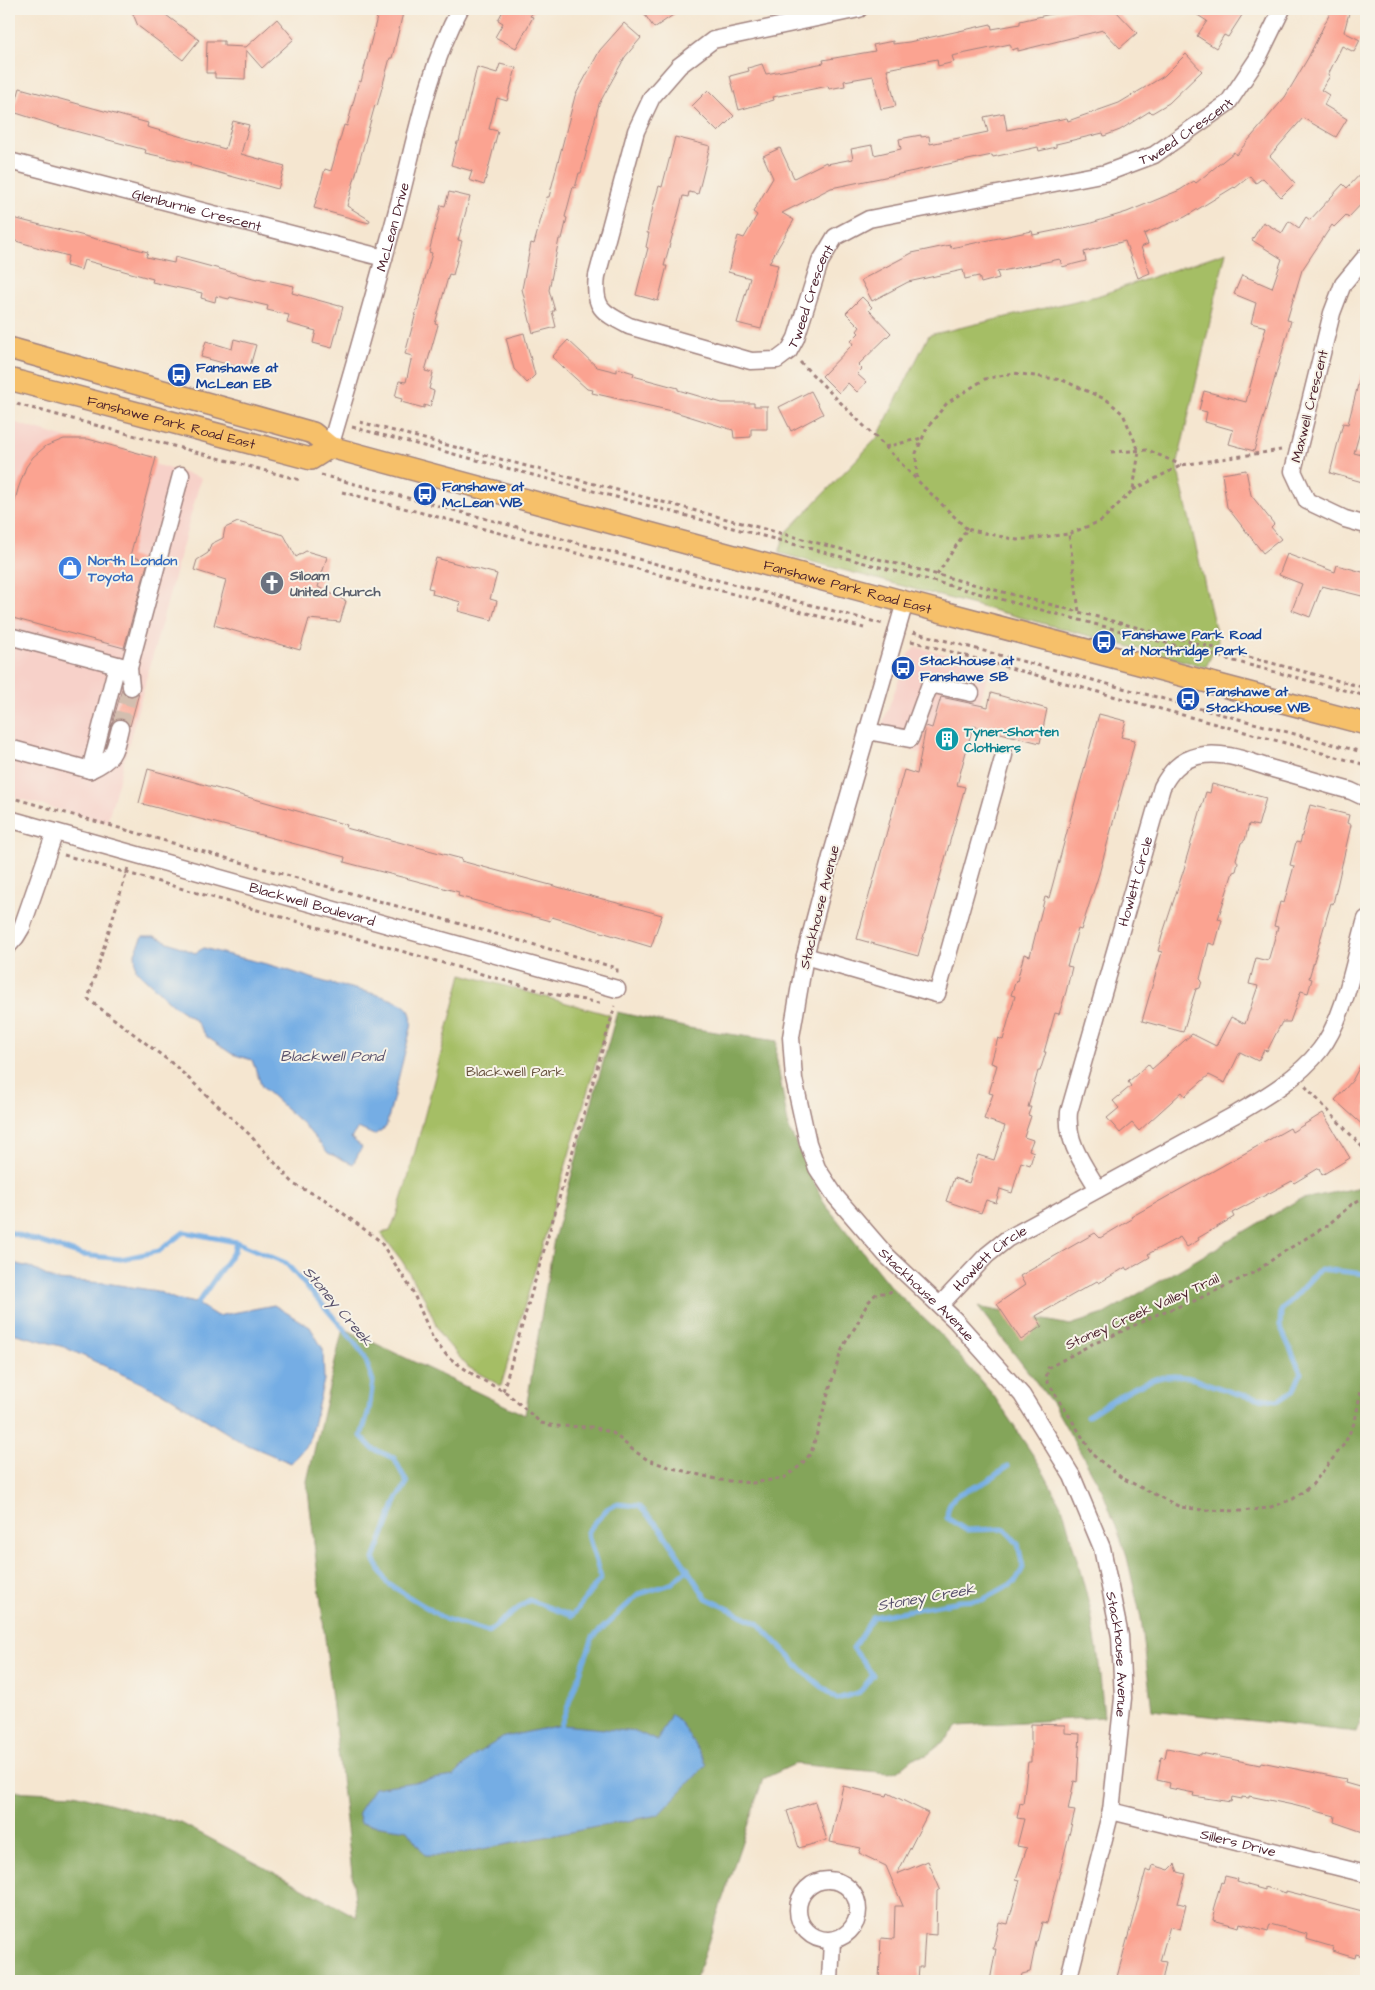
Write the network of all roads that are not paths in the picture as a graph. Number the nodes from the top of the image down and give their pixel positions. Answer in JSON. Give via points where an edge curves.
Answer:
{"nodes":[{"id":1,"x":460,"y":9,"type":"edge"},
{"id":2,"x":859,"y":9,"type":"edge"},
{"id":3,"x":1282,"y":9,"type":"edge"},
{"id":4,"x":9,"y":160,"type":"edge"},
{"id":5,"x":1366,"y":256,"type":"edge"},
{"id":6,"x":384,"y":258,"type":"junction"},
{"id":7,"x":9,"y":348,"type":"edge"},
{"id":8,"x":9,"y":379,"type":"edge"},
{"id":9,"x":330,"y":447,"type":"junction"},
{"id":10,"x":182,"y":475,"type":"dead end"},
{"id":11,"x":1366,"y":525,"type":"edge"},
{"id":12,"x":905,"y":602,"type":"junction"},
{"id":13,"x":9,"y":636,"type":"edge"},
{"id":14,"x":123,"y":667,"type":"junction"},
{"id":15,"x":131,"y":687,"type":"tunnel mouth"},
{"id":16,"x":971,"y":692,"type":"dead end"},
{"id":17,"x":1366,"y":724,"type":"edge"},
{"id":18,"x":120,"y":728,"type":"tunnel mouth"},
{"id":19,"x":867,"y":731,"type":"junction"},
{"id":20,"x":9,"y":748,"type":"edge"},
{"id":21,"x":1004,"y":755,"type":"dead end"},
{"id":22,"x":90,"y":770,"type":"junction"},
{"id":23,"x":1366,"y":798,"type":"edge"},
{"id":24,"x":9,"y":819,"type":"edge"},
{"id":25,"x":54,"y":832,"type":"junction"},
{"id":26,"x":1366,"y":920,"type":"edge"},
{"id":27,"x":9,"y":944,"type":"edge"},
{"id":28,"x":805,"y":956,"type":"junction"},
{"id":29,"x":617,"y":989,"type":"road end"},
{"id":30,"x":1098,"y":1189,"type":"junction"},
{"id":31,"x":940,"y":1305,"type":"junction"},
{"id":32,"x":1111,"y":1811,"type":"junction"},
{"id":33,"x":1366,"y":1874,"type":"edge"},
{"id":34,"x":832,"y":1940,"type":"dead end"},
{"id":35,"x":830,"y":1981,"type":"edge"},
{"id":36,"x":1068,"y":1981,"type":"edge"}],
"edges":[{"from":1,"to":6,"type":"street","name":"McLean Drive","via":[[446,35],[425,100]]},
{"from":2,"to":3,"type":"street","name":"Tweed Crescent","via":[[713,40],[678,66],[652,96],[636,131],[597,276],[598,306],[612,318],[629,326],[751,361],[777,360],[789,351],[796,338],[820,262],[836,237],[868,220],[1106,174],[1154,156],[1228,103],[1258,58]]},
{"from":4,"to":6,"type":"street","name":"Glenburnie Crescent"},
{"from":5,"to":11,"type":"street","name":"Maxwell Crescent","via":[[1342,284],[1293,471],[1307,501]]},
{"from":6,"to":9,"type":"street","name":"McLean Drive"},
{"from":7,"to":9,"type":"main road","name":"Fanshawe Park Road East","via":[[313,433]]},
{"from":8,"to":9,"type":"main road","name":"Fanshawe Park Road East","via":[[311,459]]},
{"from":9,"to":12,"type":"main road","name":"Fanshawe Park Road East"},
{"from":10,"to":14,"type":"street"},
{"from":12,"to":17,"type":"main road","name":"Fanshawe Park Road East"},
{"from":12,"to":19,"type":"street","name":"Stackhouse Avenue"},
{"from":13,"to":14,"type":"street"},
{"from":14,"to":15,"type":"street"},
{"from":14,"to":22,"type":"street"},
{"from":16,"to":19,"type":"street","via":[[930,684],[910,739]]},
{"from":18,"to":22,"type":"street","via":[[107,762]]},
{"from":19,"to":28,"type":"street","name":"Stackhouse Avenue"},
{"from":20,"to":22,"type":"street"},
{"from":21,"to":28,"type":"street","via":[[937,994]]},
{"from":23,"to":30,"type":"street","name":"Howlett Circle","via":[[1223,755],[1186,760],[1168,776],[1162,787],[1069,1112],[1072,1143]]},
{"from":24,"to":25,"type":"street","name":"Blackwell Boulevard"},
{"from":25,"to":27,"type":"street","via":[[22,926]]},
{"from":25,"to":29,"type":"street","name":"Blackwell Boulevard"},
{"from":26,"to":30,"type":"street","name":"Howlett Circle","via":[[1341,1009],[1322,1048],[1267,1095]]},
{"from":28,"to":31,"type":"street","name":"Stackhouse Avenue","via":[[791,1037],[794,1079],[817,1168],[836,1197],[886,1255]]},
{"from":30,"to":31,"type":"street","name":"Howlett Circle","via":[[1007,1239],[986,1255]]},
{"from":31,"to":32,"type":"street","name":"Stackhouse Avenue","via":[[1022,1394],[1072,1476],[1102,1548],[1120,1636],[1123,1698]]},
{"from":32,"to":33,"type":"street","name":"Sillers Drive"},
{"from":32,"to":36,"type":"street","name":"Stackhouse Avenue"},
{"from":34,"to":35,"type":"street"}]}
